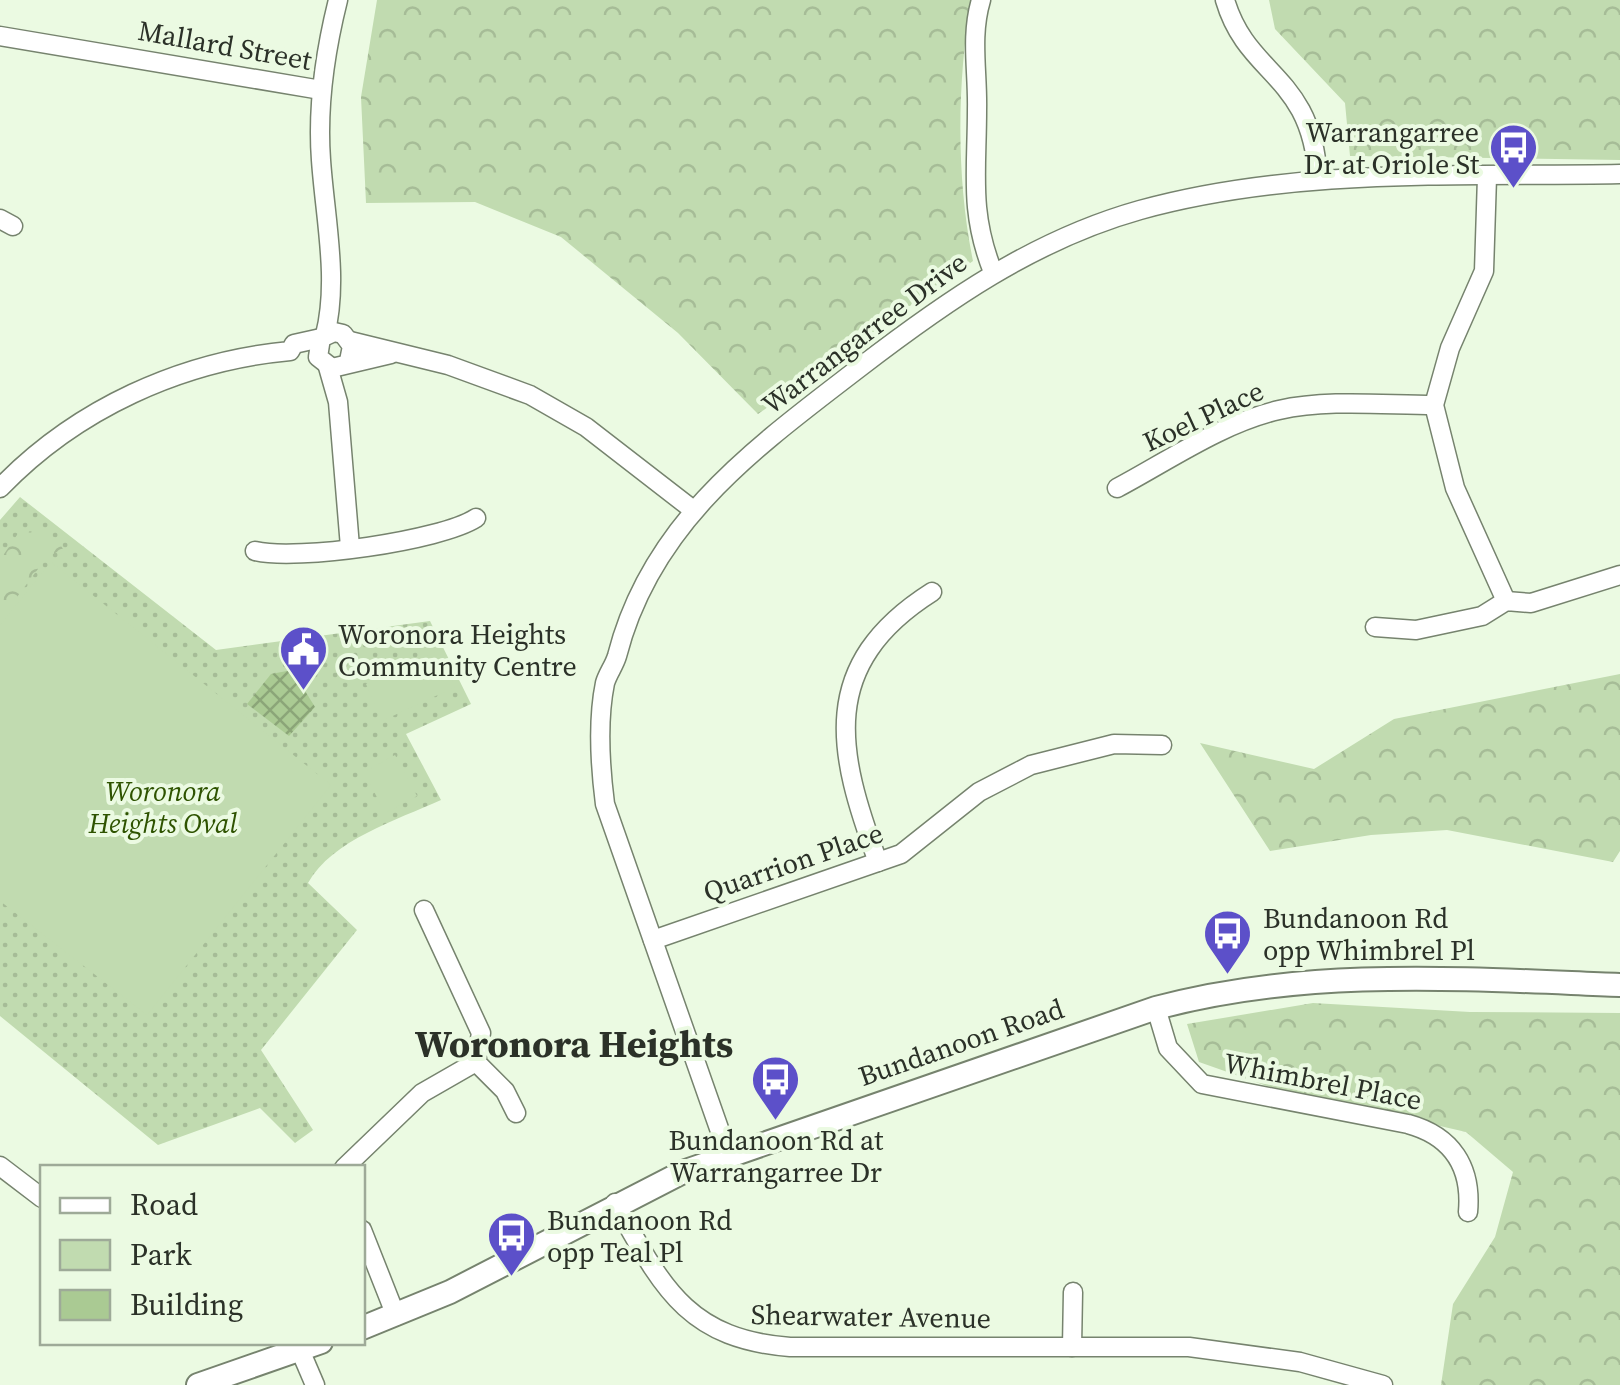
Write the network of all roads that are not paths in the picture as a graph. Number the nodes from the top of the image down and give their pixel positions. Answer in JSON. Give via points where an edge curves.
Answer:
{"nodes":[{"id":1,"x":338,"y":0,"type":"edge"},
{"id":2,"x":981,"y":0,"type":"edge"},
{"id":3,"x":1225,"y":0,"type":"edge"},
{"id":4,"x":0,"y":36,"type":"edge"},
{"id":5,"x":321,"y":90,"type":"junction"},
{"id":6,"x":1620,"y":174,"type":"edge"},
{"id":7,"x":1487,"y":176,"type":"junction"},
{"id":8,"x":1318,"y":179,"type":"junction"},
{"id":9,"x":993,"y":272,"type":"junction"},
{"id":10,"x":335,"y":337,"type":"junction"},
{"id":11,"x":290,"y":351,"type":"junction"},
{"id":12,"x":391,"y":354,"type":"junction"},
{"id":13,"x":335,"y":363,"type":"junction"},
{"id":14,"x":1434,"y":405,"type":"junction"},
{"id":15,"x":0,"y":488,"type":"edge"},
{"id":16,"x":1117,"y":488,"type":"dead end"},
{"id":17,"x":692,"y":509,"type":"junction"},
{"id":18,"x":476,"y":518,"type":"dead end"},
{"id":19,"x":350,"y":547,"type":"junction"},
{"id":20,"x":255,"y":551,"type":"dead end"},
{"id":21,"x":1620,"y":575,"type":"edge"},
{"id":22,"x":932,"y":592,"type":"dead end"},
{"id":23,"x":1506,"y":601,"type":"junction"},
{"id":24,"x":1375,"y":627,"type":"dead end"},
{"id":25,"x":1162,"y":745,"type":"dead end"},
{"id":26,"x":878,"y":862,"type":"junction"},
{"id":27,"x":424,"y":910,"type":"dead end"},
{"id":28,"x":652,"y":940,"type":"junction"},
{"id":29,"x":1620,"y":985,"type":"edge"},
{"id":30,"x":1156,"y":1008,"type":"junction"},
{"id":31,"x":476,"y":1062,"type":"junction"},
{"id":32,"x":516,"y":1113,"type":"dead end"},
{"id":33,"x":728,"y":1154,"type":"junction"},
{"id":34,"x":347,"y":1165,"type":"edge"},
{"id":35,"x":0,"y":1166,"type":"edge"},
{"id":36,"x":40,"y":1196,"type":"edge"},
{"id":37,"x":615,"y":1203,"type":"junction"},
{"id":38,"x":1468,"y":1212,"type":"dead end"},
{"id":39,"x":365,"y":1238,"type":"edge"},
{"id":40,"x":1074,"y":1292,"type":"dead end"},
{"id":41,"x":396,"y":1316,"type":"junction"},
{"id":42,"x":365,"y":1327,"type":"edge"},
{"id":43,"x":310,"y":1346,"type":"edge"},
{"id":44,"x":1072,"y":1347,"type":"junction"},
{"id":45,"x":198,"y":1385,"type":"edge"},
{"id":46,"x":315,"y":1385,"type":"edge"},
{"id":47,"x":1383,"y":1385,"type":"edge"}],
"edges":[{"from":1,"to":5,"type":"street"},
{"from":2,"to":9,"type":"street","via":[[973,52],[978,107],[972,193]]},
{"from":3,"to":8,"type":"street","via":[[1244,40],[1303,108],[1316,144]]},
{"from":4,"to":5,"type":"street","name":"Mallard Street"},
{"from":5,"to":10,"type":"street"},
{"from":6,"to":7,"type":"street","name":"Warrangarree Drive"},
{"from":7,"to":8,"type":"street","name":"Warrangarree Drive"},
{"from":7,"to":14,"type":"street","via":[[1484,270]]},
{"from":8,"to":9,"type":"street","name":"Warrangarree Drive","via":[[1139,210]]},
{"from":9,"to":17,"type":"street","name":"Warrangarree Drive","via":[[764,441]]},
{"from":10,"to":11,"type":"street","via":[[294,344]]},
{"from":10,"to":12,"type":"street"},
{"from":10,"to":13,"type":"street"},
{"from":10,"to":13,"type":"street","via":[[317,352]]},
{"from":11,"to":13,"type":"street","via":[[296,358]]},
{"from":11,"to":15,"type":"street","via":[[211,364],[129,395],[53,442]]},
{"from":12,"to":13,"type":"street"},
{"from":12,"to":17,"type":"street","via":[[476,374],[543,402]]},
{"from":13,"to":19,"type":"street"},
{"from":14,"to":16,"type":"street","name":"Koel Place","via":[[1276,410]]},
{"from":14,"to":23,"type":"street","via":[[1455,488]]},
{"from":17,"to":28,"type":"street","name":"Warrangarree Drive","via":[[639,592],[614,668],[612,812]]},
{"from":18,"to":19,"type":"street","via":[[444,533]]},
{"from":19,"to":20,"type":"street","via":[[284,556]]},
{"from":21,"to":23,"type":"street","via":[[1532,602]]},
{"from":22,"to":26,"type":"street","via":[[886,628],[865,658],[850,700],[847,772]]},
{"from":23,"to":24,"type":"street","via":[[1482,616],[1416,630]]},
{"from":25,"to":26,"type":"street","name":"Quarrion Place","via":[[1114,744],[1031,765],[979,792],[917,845]]},
{"from":26,"to":28,"type":"street","name":"Quarrion Place"},
{"from":27,"to":31,"type":"street","via":[[481,1033]]},
{"from":28,"to":33,"type":"street","name":"Warrangarree Drive"},
{"from":29,"to":30,"type":"street","name":"Bundanoon Road","via":[[1331,978],[1236,989]]},
{"from":30,"to":33,"type":"street","name":"Bundanoon Road"},
{"from":30,"to":38,"type":"street","name":"Whimbrel Place","via":[[1168,1048],[1202,1084],[1437,1135],[1463,1166]]},
{"from":31,"to":32,"type":"street"},
{"from":31,"to":34,"type":"street","via":[[422,1093]]},
{"from":33,"to":37,"type":"street","name":"Bundanoon Road"},
{"from":35,"to":36,"type":"street"},
{"from":37,"to":41,"type":"street","name":"Bundanoon Road"},
{"from":37,"to":44,"type":"street","name":"Shearwater Avenue","via":[[670,1295],[735,1340],[790,1347]]},
{"from":39,"to":41,"type":"street"},
{"from":40,"to":44,"type":"street"},
{"from":41,"to":42,"type":"street","name":"Bundanoon Road"},
{"from":43,"to":45,"type":"street"},
{"from":43,"to":46,"type":"street"},
{"from":44,"to":47,"type":"street","name":"Shearwater Avenue","via":[[1225,1350]]}]}
